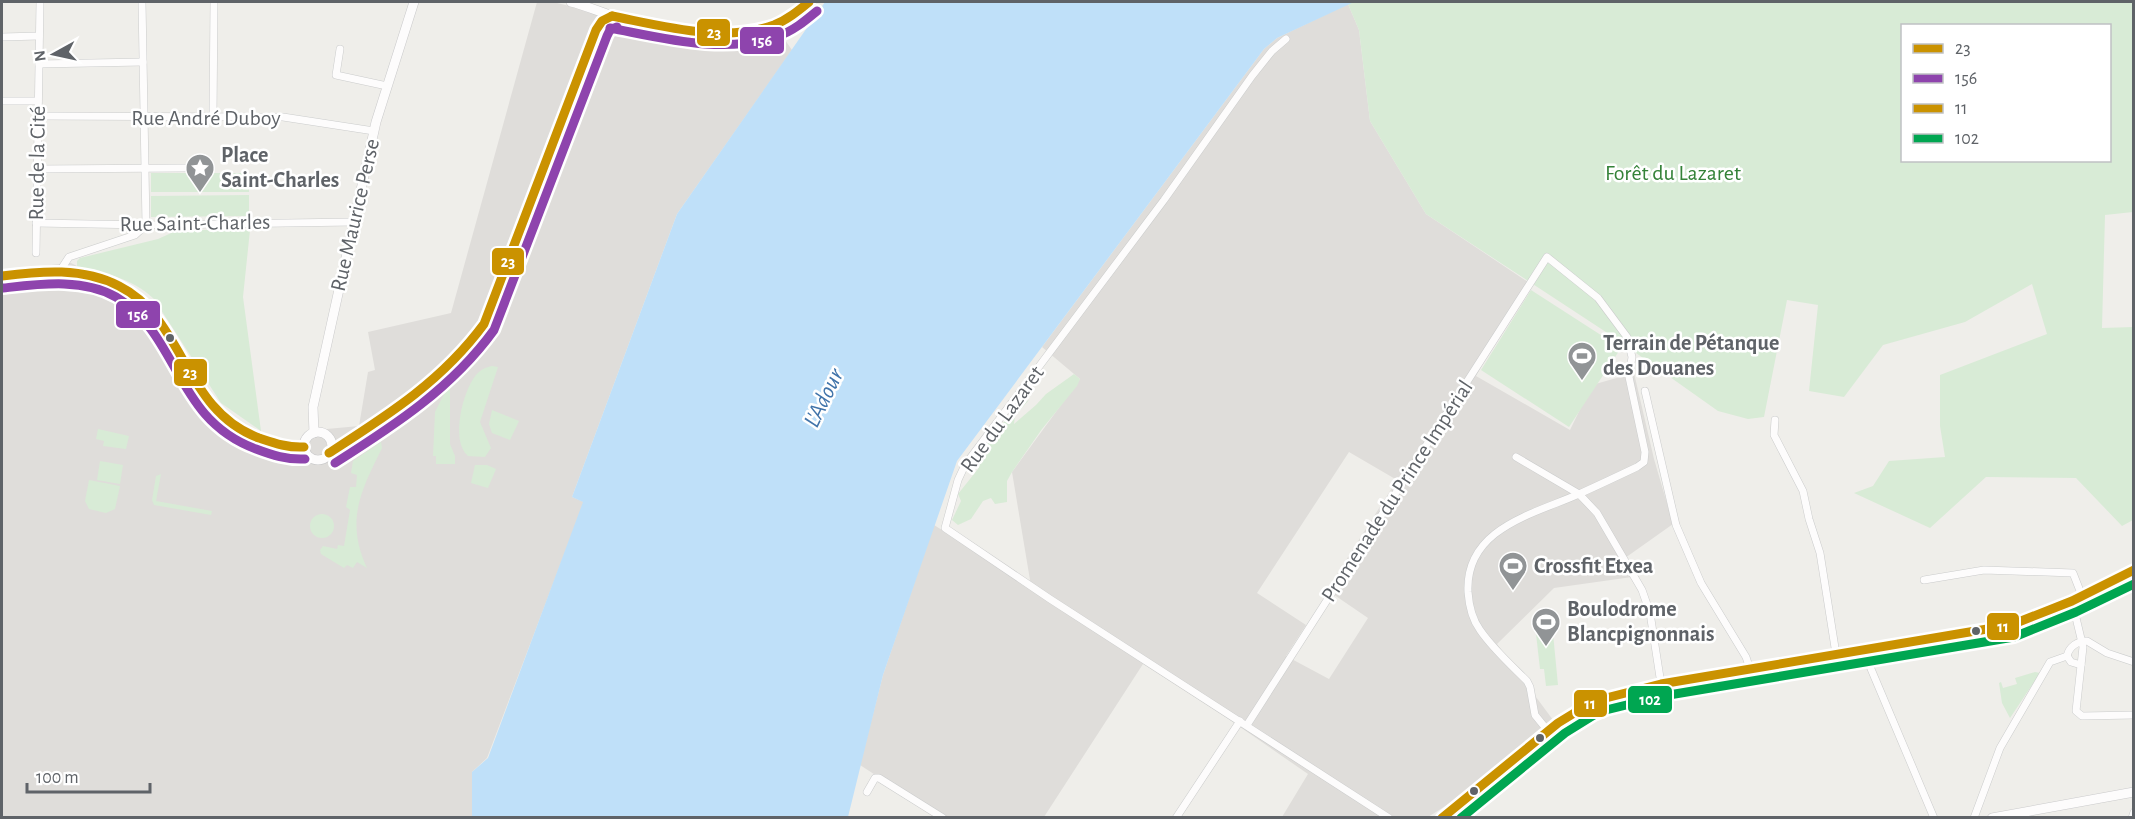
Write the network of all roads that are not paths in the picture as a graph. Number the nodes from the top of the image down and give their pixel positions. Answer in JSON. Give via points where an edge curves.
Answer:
{"nodes":[{"id":1,"x":40,"y":2,"type":"edge"},
{"id":2,"x":142,"y":2,"type":"edge"},
{"id":3,"x":214,"y":2,"type":"edge"},
{"id":4,"x":414,"y":2,"type":"edge"},
{"id":5,"x":570,"y":2,"type":"edge"},
{"id":6,"x":808,"y":2,"type":"edge"},
{"id":7,"x":612,"y":16,"type":"junction"},
{"id":8,"x":39,"y":36,"type":"junction"},
{"id":9,"x":2,"y":37,"type":"edge"},
{"id":10,"x":1286,"y":39,"type":"dead end"},
{"id":11,"x":340,"y":49,"type":"dead end"},
{"id":12,"x":143,"y":62,"type":"junction"},
{"id":13,"x":39,"y":64,"type":"junction"},
{"id":14,"x":387,"y":86,"type":"junction"},
{"id":15,"x":2,"y":101,"type":"edge"},
{"id":16,"x":38,"y":101,"type":"junction"},
{"id":17,"x":38,"y":116,"type":"junction"},
{"id":18,"x":144,"y":117,"type":"junction"},
{"id":19,"x":213,"y":117,"type":"junction"},
{"id":20,"x":374,"y":131,"type":"junction"},
{"id":21,"x":185,"y":168,"type":"dead end"},
{"id":22,"x":37,"y":169,"type":"junction"},
{"id":23,"x":145,"y":169,"type":"junction"},
{"id":24,"x":353,"y":222,"type":"junction"},
{"id":25,"x":36,"y":223,"type":"junction"},
{"id":26,"x":146,"y":225,"type":"junction"},
{"id":27,"x":36,"y":253,"type":"dead end"},
{"id":28,"x":60,"y":271,"type":"junction"},
{"id":29,"x":2,"y":276,"type":"edge"},
{"id":30,"x":1645,"y":391,"type":"dead end"},
{"id":31,"x":1775,"y":420,"type":"dead end"},
{"id":32,"x":314,"y":433,"type":"junction"},
{"id":33,"x":331,"y":443,"type":"junction"},
{"id":34,"x":344,"y":444,"type":"junction"},
{"id":35,"x":304,"y":447,"type":"junction"},
{"id":36,"x":330,"y":453,"type":"junction"},
{"id":37,"x":1516,"y":457,"type":"dead end"},
{"id":38,"x":1579,"y":494,"type":"junction"},
{"id":39,"x":2133,"y":570,"type":"edge"},
{"id":40,"x":1924,"y":580,"type":"dead end"},
{"id":41,"x":2082,"y":596,"type":"junction"},
{"id":42,"x":2072,"y":601,"type":"junction"},
{"id":43,"x":2082,"y":641,"type":"junction"},
{"id":44,"x":1863,"y":650,"type":"junction"},
{"id":45,"x":1836,"y":654,"type":"junction"},
{"id":46,"x":2067,"y":656,"type":"junction"},
{"id":47,"x":2133,"y":662,"type":"edge"},
{"id":48,"x":2081,"y":664,"type":"junction"},
{"id":49,"x":1750,"y":669,"type":"junction"},
{"id":50,"x":1661,"y":684,"type":"junction"},
{"id":51,"x":2133,"y":715,"type":"edge"},
{"id":52,"x":1240,"y":721,"type":"junction"},
{"id":53,"x":1247,"y":725,"type":"junction"},
{"id":54,"x":1548,"y":731,"type":"junction"},
{"id":55,"x":867,"y":792,"type":"dead end"},
{"id":56,"x":2133,"y":792,"type":"edge"},
{"id":57,"x":2133,"y":812,"type":"edge"},
{"id":58,"x":943,"y":818,"type":"edge"},
{"id":59,"x":1176,"y":818,"type":"edge"},
{"id":60,"x":1389,"y":818,"type":"edge"},
{"id":61,"x":1441,"y":818,"type":"edge"},
{"id":62,"x":1934,"y":818,"type":"edge"},
{"id":63,"x":1974,"y":818,"type":"edge"},
{"id":64,"x":1992,"y":818,"type":"edge"},
{"id":65,"x":2132,"y":818,"type":"edge"}],
"edges":[{"from":1,"to":8,"type":"street","name":"Rue de la Cité"},
{"from":2,"to":12,"type":"street"},
{"from":3,"to":19,"type":"street"},
{"from":4,"to":14,"type":"main road","name":"Rue Maurice Perse"},
{"from":5,"to":7,"type":"main road"},
{"from":6,"to":7,"type":"main road","via":[[772,26],[740,31],[706,32]]},
{"from":7,"to":34,"type":"main road","via":[[596,30],[484,324],[450,367],[391,414]]},
{"from":8,"to":9,"type":"street"},
{"from":8,"to":13,"type":"street","name":"Rue de la Cité"},
{"from":10,"to":52,"type":"street","name":"Rue du Lazaret","via":[[1252,76],[965,465],[945,528]]},
{"from":11,"to":14,"type":"street","via":[[336,75]]},
{"from":12,"to":13,"type":"street"},
{"from":12,"to":18,"type":"street"},
{"from":13,"to":16,"type":"street","name":"Rue de la Cité"},
{"from":14,"to":20,"type":"main road","name":"Rue Maurice Perse"},
{"from":15,"to":16,"type":"street"},
{"from":16,"to":17,"type":"street","name":"Rue de la Cité"},
{"from":17,"to":18,"type":"street","name":"Rue André Duboy"},
{"from":17,"to":22,"type":"street","name":"Rue de la Cité"},
{"from":18,"to":19,"type":"street","name":"Rue André Duboy"},
{"from":18,"to":23,"type":"street"},
{"from":19,"to":20,"type":"street","name":"Rue André Duboy","via":[[283,117]]},
{"from":20,"to":24,"type":"main road","name":"Rue Maurice Perse"},
{"from":21,"to":23,"type":"street"},
{"from":22,"to":23,"type":"street"},
{"from":22,"to":25,"type":"street","name":"Rue de la Cité"},
{"from":23,"to":26,"type":"street"},
{"from":24,"to":26,"type":"street","name":"Rue Saint-Charles"},
{"from":24,"to":32,"type":"main road","name":"Rue Maurice Perse","via":[[313,407]]},
{"from":25,"to":26,"type":"street","name":"Rue Saint-Charles"},
{"from":25,"to":27,"type":"street","name":"Rue de la Cité"},
{"from":26,"to":28,"type":"street","via":[[135,235],[69,257]]},
{"from":28,"to":29,"type":"main road"},
{"from":28,"to":35,"type":"main road","via":[[110,281],[141,299],[168,335],[200,391],[233,426],[261,440]]},
{"from":30,"to":49,"type":"street","via":[[1676,525],[1701,583]]},
{"from":31,"to":45,"type":"street","via":[[1774,435],[1803,491],[1820,553]]},
{"from":32,"to":33,"type":"main road","via":[[322,433]]},
{"from":32,"to":35,"type":"main road","via":[[306,438]]},
{"from":33,"to":34,"type":"main road"},
{"from":33,"to":36,"type":"main road"},
{"from":34,"to":36,"type":"main road"},
{"from":35,"to":36,"type":"main road","via":[[315,460]]},
{"from":37,"to":38,"type":"street"},
{"from":38,"to":50,"type":"street","via":[[1597,513],[1642,590],[1650,613]]},
{"from":38,"to":53,"type":"street","name":"Promenade du Prince Impérial","via":[[1637,467],[1644,462],[1645,452],[1629,377],[1630,343],[1598,298],[1547,256]]},
{"from":38,"to":54,"type":"street","via":[[1516,520],[1483,543],[1468,582],[1474,620],[1527,681],[1535,715]]},
{"from":39,"to":41,"type":"main road"},
{"from":40,"to":41,"type":"street","via":[[1983,570],[2073,573]]},
{"from":41,"to":42,"type":"main road"},
{"from":42,"to":43,"type":"street"},
{"from":42,"to":44,"type":"main road","via":[[2011,625]]},
{"from":43,"to":46,"type":"street","via":[[2068,650]]},
{"from":43,"to":47,"type":"street"},
{"from":43,"to":48,"type":"street"},
{"from":44,"to":45,"type":"main road"},
{"from":44,"to":62,"type":"street"},
{"from":45,"to":49,"type":"main road"},
{"from":46,"to":48,"type":"street","via":[[2071,662]]},
{"from":46,"to":63,"type":"street","via":[[2050,662],[2000,748]]},
{"from":48,"to":51,"type":"street","via":[[2078,713]]},
{"from":49,"to":50,"type":"main road"},
{"from":50,"to":54,"type":"main road","via":[[1602,699]]},
{"from":52,"to":53,"type":"street","name":"Rue du Lazaret"},
{"from":52,"to":59,"type":"street"},
{"from":53,"to":60,"type":"street","name":"Rue du Lazaret"},
{"from":54,"to":61,"type":"main road"},
{"from":55,"to":58,"type":"street","via":[[874,778],[879,778]]},
{"from":56,"to":64,"type":"main road"},
{"from":57,"to":65,"type":"street"}]}
